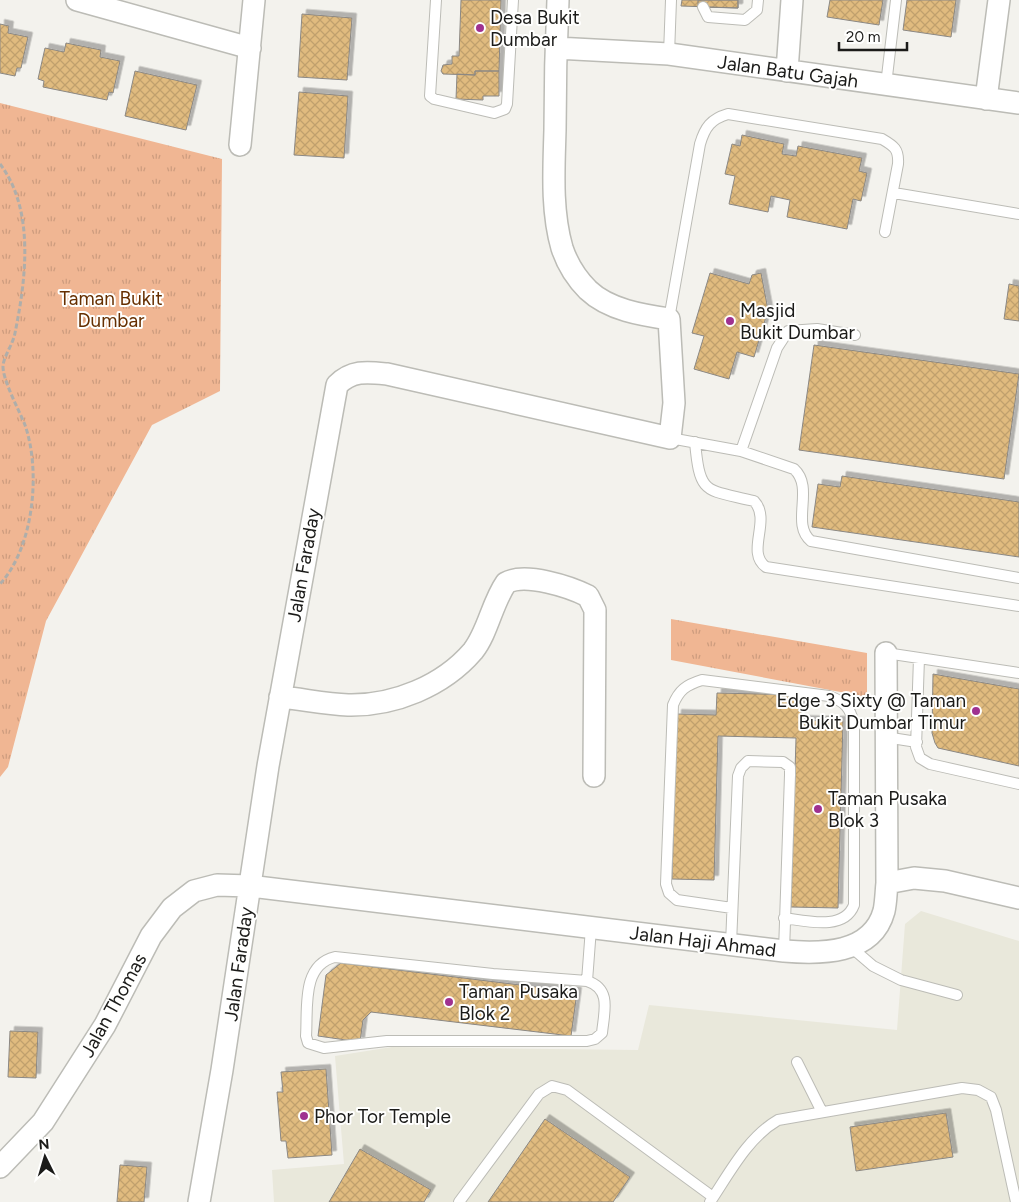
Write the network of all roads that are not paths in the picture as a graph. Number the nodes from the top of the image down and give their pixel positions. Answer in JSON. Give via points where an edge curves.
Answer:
{"nodes":[{"id":1,"x":78,"y":0,"type":"edge"},
{"id":2,"x":254,"y":0,"type":"edge"},
{"id":3,"x":436,"y":0,"type":"edge"},
{"id":4,"x":512,"y":0,"type":"edge"},
{"id":5,"x":558,"y":0,"type":"edge"},
{"id":6,"x":671,"y":0,"type":"edge"},
{"id":7,"x":758,"y":0,"type":"edge"},
{"id":8,"x":792,"y":0,"type":"edge"},
{"id":9,"x":896,"y":0,"type":"edge"},
{"id":10,"x":999,"y":0,"type":"edge"},
{"id":11,"x":703,"y":7,"type":"dead end"},
{"id":12,"x":250,"y":48,"type":"junction"},
{"id":13,"x":556,"y":48,"type":"junction"},
{"id":14,"x":669,"y":54,"type":"junction"},
{"id":15,"x":787,"y":71,"type":"junction"},
{"id":16,"x":886,"y":85,"type":"junction"},
{"id":17,"x":986,"y":98,"type":"junction"},
{"id":18,"x":1019,"y":103,"type":"edge"},
{"id":19,"x":240,"y":145,"type":"dead end"},
{"id":20,"x":894,"y":193,"type":"junction"},
{"id":21,"x":1019,"y":214,"type":"edge"},
{"id":22,"x":885,"y":232,"type":"dead end"},
{"id":23,"x":670,"y":320,"type":"junction"},
{"id":24,"x":855,"y":335,"type":"dead end"},
{"id":25,"x":670,"y":438,"type":"junction"},
{"id":26,"x":694,"y":442,"type":"junction"},
{"id":27,"x":741,"y":451,"type":"junction"},
{"id":28,"x":1019,"y":578,"type":"edge"},
{"id":29,"x":1019,"y":606,"type":"edge"},
{"id":30,"x":886,"y":653,"type":"joint"},
{"id":31,"x":919,"y":658,"type":"junction"},
{"id":32,"x":1019,"y":673,"type":"edge"},
{"id":33,"x":280,"y":697,"type":"junction"},
{"id":34,"x":885,"y":737,"type":"junction"},
{"id":35,"x":917,"y":742,"type":"junction"},
{"id":36,"x":594,"y":776,"type":"dead end"},
{"id":37,"x":1019,"y":784,"type":"edge"},
{"id":38,"x":887,"y":883,"type":"junction"},
{"id":39,"x":250,"y":886,"type":"junction"},
{"id":40,"x":1019,"y":898,"type":"edge"},
{"id":41,"x":732,"y":908,"type":"junction"},
{"id":42,"x":784,"y":918,"type":"junction"},
{"id":43,"x":591,"y":928,"type":"junction"},
{"id":44,"x":731,"y":944,"type":"junction"},
{"id":45,"x":852,"y":948,"type":"junction"},
{"id":46,"x":784,"y":951,"type":"junction"},
{"id":47,"x":587,"y":981,"type":"junction"},
{"id":48,"x":957,"y":995,"type":"dead end"},
{"id":49,"x":797,"y":1062,"type":"dead end"},
{"id":50,"x":822,"y":1112,"type":"junction"},
{"id":51,"x":0,"y":1167,"type":"edge"},
{"id":52,"x":712,"y":1199,"type":"edge"},
{"id":53,"x":199,"y":1202,"type":"edge"},
{"id":54,"x":459,"y":1202,"type":"edge"},
{"id":55,"x":1016,"y":1202,"type":"edge"}],
"edges":[{"from":1,"to":12,"type":"street"},
{"from":2,"to":12,"type":"street"},
{"from":3,"to":4,"type":"lane","via":[[430,96],[494,113],[505,109],[507,104]]},
{"from":5,"to":13,"type":"street"},
{"from":6,"to":14,"type":"lane"},
{"from":7,"to":11,"type":"lane","via":[[758,10],[745,20],[708,17]]},
{"from":8,"to":15,"type":"street"},
{"from":9,"to":16,"type":"lane"},
{"from":10,"to":17,"type":"street"},
{"from":12,"to":19,"type":"street"},
{"from":13,"to":14,"type":"street","name":"Jalan Batu Gajah"},
{"from":13,"to":23,"type":"street","via":[[554,176],[562,248],[572,270],[588,290],[602,300],[638,314]]},
{"from":14,"to":15,"type":"street","name":"Jalan Batu Gajah"},
{"from":15,"to":16,"type":"street","name":"Jalan Batu Gajah"},
{"from":16,"to":17,"type":"street","name":"Jalan Batu Gajah"},
{"from":17,"to":18,"type":"street","name":"Jalan Batu Gajah"},
{"from":20,"to":21,"type":"lane"},
{"from":20,"to":22,"type":"lane"},
{"from":20,"to":23,"type":"lane","via":[[898,154],[895,146],[882,139],[728,114],[717,117],[708,124],[700,144]]},
{"from":23,"to":25,"type":"street","via":[[674,403]]},
{"from":24,"to":27,"type":"lane","via":[[788,330],[777,348]]},
{"from":25,"to":26,"type":"lane"},
{"from":25,"to":33,"type":"street","name":"Jalan Faraday","via":[[387,374],[357,372],[345,377],[337,385]]},
{"from":26,"to":27,"type":"lane"},
{"from":26,"to":29,"type":"lane","via":[[700,480],[708,489],[754,501],[759,506],[757,555],[766,568]]},
{"from":27,"to":28,"type":"lane","via":[[800,474],[804,493],[803,526],[806,538],[811,541]]},
{"from":30,"to":31,"type":"lane"},
{"from":30,"to":34,"type":"street"},
{"from":31,"to":32,"type":"lane"},
{"from":31,"to":35,"type":"lane"},
{"from":33,"to":36,"type":"street","via":[[348,705],[386,701],[416,692],[447,676],[474,650],[506,583],[520,578],[539,581],[580,592],[593,602]]},
{"from":33,"to":39,"type":"street","name":"Jalan Faraday"},
{"from":34,"to":35,"type":"lane"},
{"from":34,"to":38,"type":"street"},
{"from":35,"to":37,"type":"lane","via":[[917,753],[924,762]]},
{"from":38,"to":40,"type":"street","via":[[914,878],[945,881]]},
{"from":38,"to":45,"type":"street","via":[[884,911],[874,929]]},
{"from":39,"to":43,"type":"street","name":"Jalan Haji Ahmad"},
{"from":39,"to":51,"type":"street","name":"Jalan Thomas","via":[[216,885],[194,891],[172,908],[151,936],[105,1025],[43,1122]]},
{"from":39,"to":53,"type":"street","name":"Jalan Faraday"},
{"from":41,"to":42,"type":"lane","via":[[741,768],[748,761],[782,762],[790,766]]},
{"from":41,"to":42,"type":"lane","via":[[677,900],[669,894],[666,884],[673,705],[678,693],[702,680],[829,696],[843,701],[851,709],[854,724],[854,905],[844,920],[836,922]]},
{"from":41,"to":44,"type":"lane"},
{"from":42,"to":46,"type":"lane"},
{"from":43,"to":44,"type":"street","name":"Jalan Haji Ahmad"},
{"from":43,"to":47,"type":"lane"},
{"from":44,"to":46,"type":"street","name":"Jalan Haji Ahmad"},
{"from":45,"to":46,"type":"street","name":"Jalan Haji Ahmad","via":[[810,953]]},
{"from":45,"to":48,"type":"lane","via":[[873,966],[901,980]]},
{"from":47,"to":47,"type":"lane","via":[[602,989],[605,1000],[602,1033],[586,1041],[387,1041],[324,1048],[308,1043],[306,1036],[309,983],[314,970],[324,960],[334,957]]},
{"from":49,"to":50,"type":"lane"},
{"from":50,"to":52,"type":"lane","via":[[778,1120],[764,1128]]},
{"from":50,"to":55,"type":"lane","via":[[962,1088],[978,1090],[991,1097],[996,1110]]},
{"from":52,"to":54,"type":"lane","via":[[567,1090],[552,1086],[539,1094]]}]}
